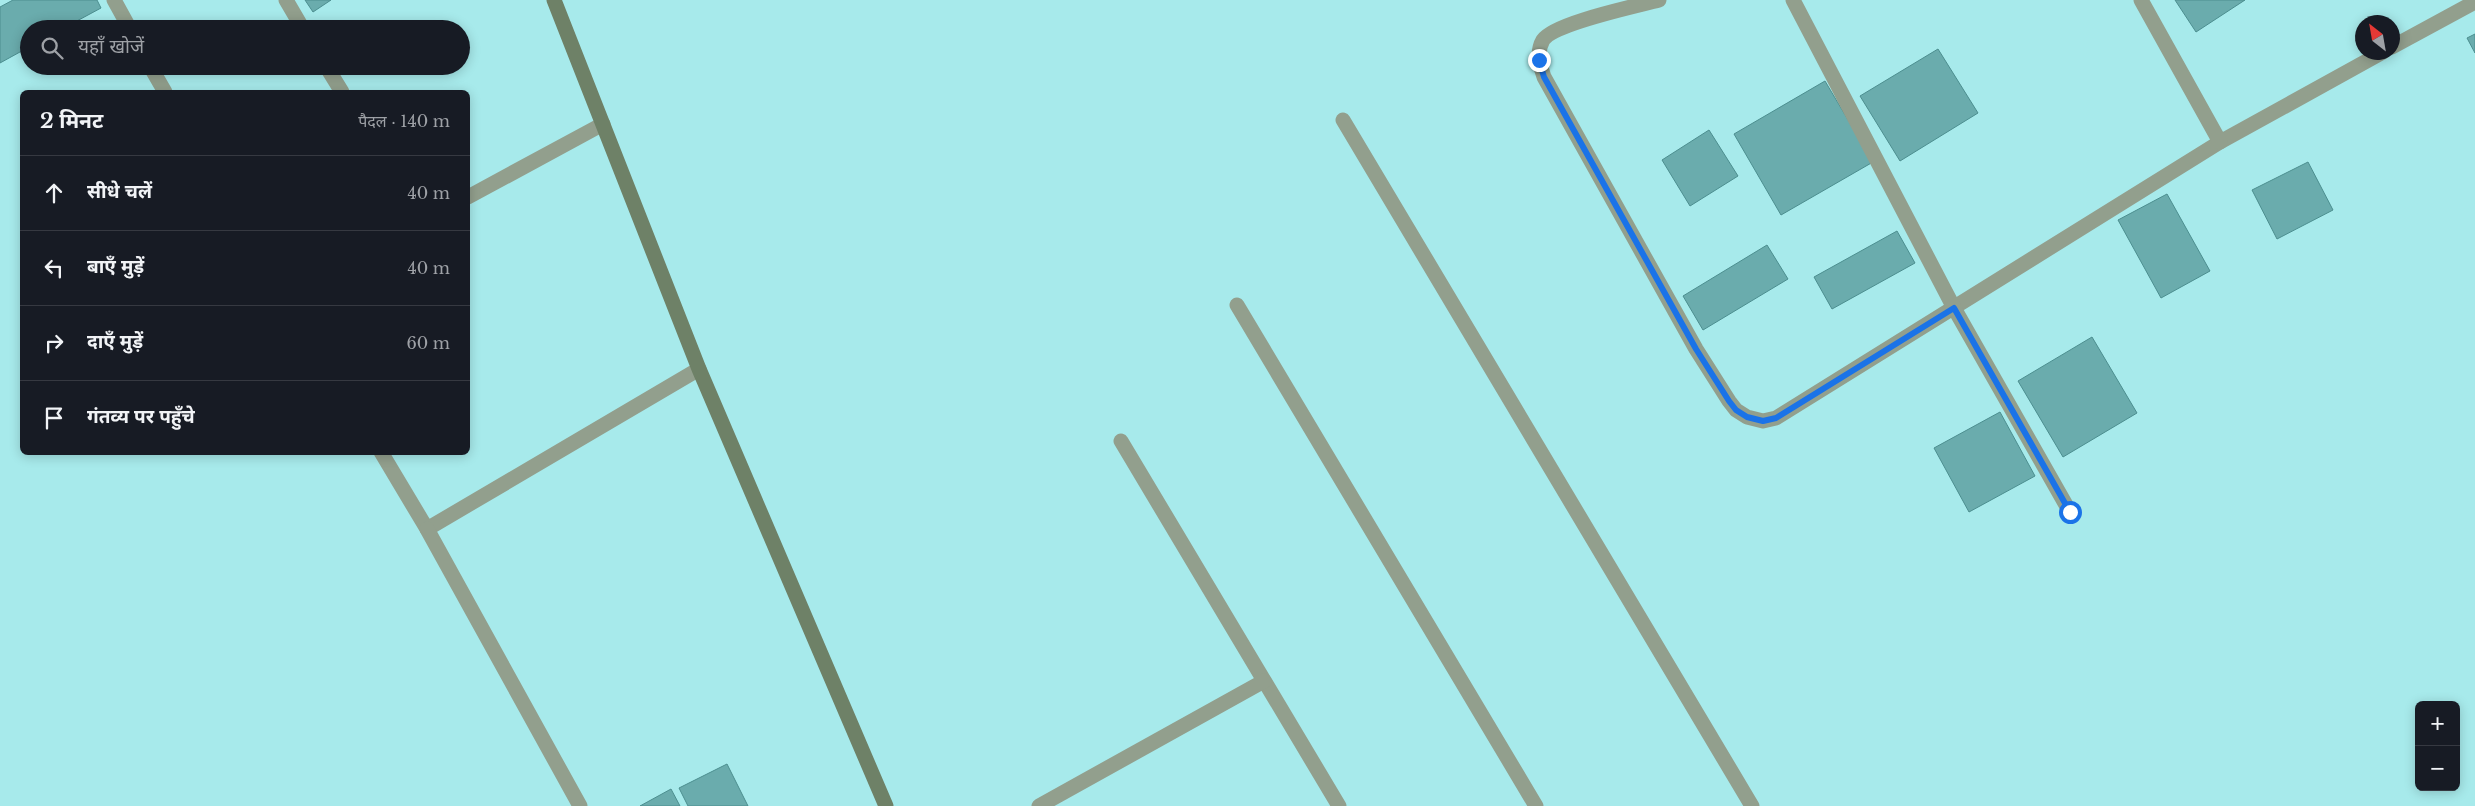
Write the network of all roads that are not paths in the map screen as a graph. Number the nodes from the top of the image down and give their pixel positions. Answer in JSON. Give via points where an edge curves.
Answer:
{"nodes":[{"id":1,"x":114,"y":0,"type":"edge"},
{"id":2,"x":286,"y":0,"type":"edge"},
{"id":3,"x":554,"y":0,"type":"edge"},
{"id":4,"x":1659,"y":0,"type":"edge"},
{"id":5,"x":1793,"y":0,"type":"edge"},
{"id":6,"x":2141,"y":0,"type":"edge"},
{"id":7,"x":2475,"y":1,"type":"edge"},
{"id":8,"x":125,"y":20,"type":"edge"},
{"id":9,"x":298,"y":20,"type":"edge"},
{"id":10,"x":2400,"y":43,"type":"edge"},
{"id":11,"x":2369,"y":60,"type":"edge"},
{"id":12,"x":155,"y":75,"type":"edge"},
{"id":13,"x":332,"y":75,"type":"edge"},
{"id":14,"x":164,"y":90,"type":"edge"},
{"id":15,"x":341,"y":90,"type":"edge"},
{"id":16,"x":1343,"y":120,"type":"dead end"},
{"id":17,"x":603,"y":124,"type":"junction"},
{"id":18,"x":2220,"y":142,"type":"junction"},
{"id":19,"x":470,"y":196,"type":"edge"},
{"id":20,"x":1237,"y":305,"type":"dead end"},
{"id":21,"x":1954,"y":308,"type":"junction"},
{"id":22,"x":699,"y":369,"type":"junction"},
{"id":23,"x":1121,"y":441,"type":"dead end"},
{"id":24,"x":383,"y":455,"type":"edge"},
{"id":25,"x":2070,"y":512,"type":"dead end"},
{"id":26,"x":427,"y":529,"type":"junction"},
{"id":27,"x":1264,"y":681,"type":"junction"},
{"id":28,"x":580,"y":806,"type":"edge"},
{"id":29,"x":886,"y":806,"type":"edge"},
{"id":30,"x":1039,"y":806,"type":"edge"},
{"id":31,"x":1339,"y":806,"type":"edge"},
{"id":32,"x":1536,"y":806,"type":"edge"},
{"id":33,"x":1752,"y":806,"type":"edge"}],
"edges":[{"from":1,"to":8,"type":"street"},
{"from":2,"to":9,"type":"street"},
{"from":3,"to":17,"type":"street"},
{"from":4,"to":21,"type":"street","via":[[1559,28],[1544,38],[1539,60],[1544,77],[1691,340],[1736,410],[1763,421],[1776,418]]},
{"from":5,"to":21,"type":"street"},
{"from":6,"to":18,"type":"street"},
{"from":7,"to":10,"type":"street"},
{"from":11,"to":18,"type":"street"},
{"from":12,"to":14,"type":"street"},
{"from":13,"to":15,"type":"street"},
{"from":16,"to":33,"type":"street"},
{"from":17,"to":19,"type":"street"},
{"from":17,"to":22,"type":"street"},
{"from":18,"to":21,"type":"street"},
{"from":20,"to":32,"type":"street"},
{"from":21,"to":25,"type":"street"},
{"from":22,"to":26,"type":"street"},
{"from":22,"to":29,"type":"street"},
{"from":23,"to":27,"type":"street"},
{"from":24,"to":26,"type":"street"},
{"from":26,"to":28,"type":"street"},
{"from":27,"to":30,"type":"street"},
{"from":27,"to":31,"type":"street"}]}
